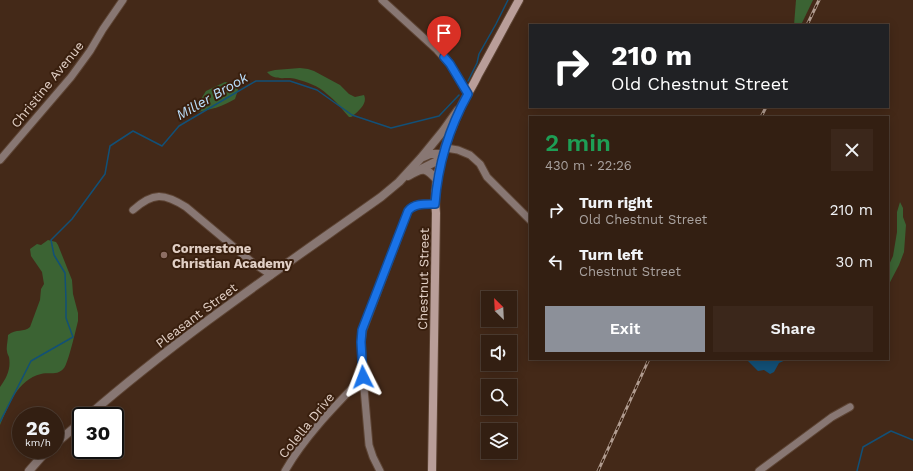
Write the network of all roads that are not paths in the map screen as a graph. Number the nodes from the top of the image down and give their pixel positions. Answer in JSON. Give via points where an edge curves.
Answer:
{"nodes":[{"id":1,"x":123,"y":0,"type":"edge"},
{"id":2,"x":382,"y":0,"type":"edge"},
{"id":3,"x":517,"y":2,"type":"edge"},
{"id":4,"x":468,"y":94,"type":"junction"},
{"id":5,"x":461,"y":106,"type":"junction"},
{"id":6,"x":444,"y":154,"type":"junction"},
{"id":7,"x":421,"y":158,"type":"junction"},
{"id":8,"x":0,"y":160,"type":"edge"},
{"id":9,"x":417,"y":171,"type":"junction"},
{"id":10,"x":437,"y":180,"type":"junction"},
{"id":11,"x":399,"y":182,"type":"junction"},
{"id":12,"x":435,"y":204,"type":"junction"},
{"id":13,"x":133,"y":210,"type":"dead end"},
{"id":14,"x":529,"y":219,"type":"edge"},
{"id":15,"x":271,"y":275,"type":"junction"},
{"id":16,"x":363,"y":377,"type":"junction"},
{"id":17,"x":850,"y":406,"type":"dead end"},
{"id":18,"x":99,"y":407,"type":"edge"},
{"id":19,"x":72,"y":430,"type":"edge"},
{"id":20,"x":64,"y":436,"type":"edge"},
{"id":21,"x":39,"y":459,"type":"edge"},
{"id":22,"x":28,"y":471,"type":"edge"},
{"id":23,"x":285,"y":471,"type":"edge"},
{"id":24,"x":380,"y":471,"type":"edge"},
{"id":25,"x":432,"y":471,"type":"edge"},
{"id":26,"x":759,"y":471,"type":"edge"}],
"edges":[{"from":1,"to":8,"type":"street","name":"Christine Avenue","via":[[72,77]]},
{"from":2,"to":4,"type":"street","via":[[450,64]]},
{"from":3,"to":4,"type":"main road"},
{"from":4,"to":5,"type":"main road","name":"Chestnut Street"},
{"from":5,"to":6,"type":"main road","name":"Chestnut Street"},
{"from":5,"to":7,"type":"street","name":"Pleasant Street"},
{"from":6,"to":7,"type":"street","via":[[430,154]]},
{"from":6,"to":9,"type":"street","name":"Pleasant Street"},
{"from":6,"to":10,"type":"main road","name":"Chestnut Street"},
{"from":6,"to":14,"type":"street","via":[[458,150],[470,155],[480,164],[487,177]]},
{"from":7,"to":11,"type":"street","name":"Pleasant Street"},
{"from":9,"to":10,"type":"street","via":[[429,171]]},
{"from":9,"to":11,"type":"street","name":"Pleasant Street"},
{"from":10,"to":12,"type":"main road","name":"Chestnut Street"},
{"from":11,"to":15,"type":"street","name":"Pleasant Street"},
{"from":12,"to":16,"type":"street","via":[[415,206],[408,211],[362,330]]},
{"from":12,"to":25,"type":"main road","name":"Chestnut Street"},
{"from":13,"to":15,"type":"street","via":[[142,202],[159,196],[175,200]]},
{"from":15,"to":18,"type":"street","name":"Pleasant Street","via":[[209,319]]},
{"from":16,"to":23,"type":"street","name":"Colella Drive","via":[[312,432]]},
{"from":16,"to":24,"type":"street","via":[[369,445]]},
{"from":17,"to":26,"type":"street"},
{"from":19,"to":20,"type":"street"},
{"from":21,"to":22,"type":"street"}]}
